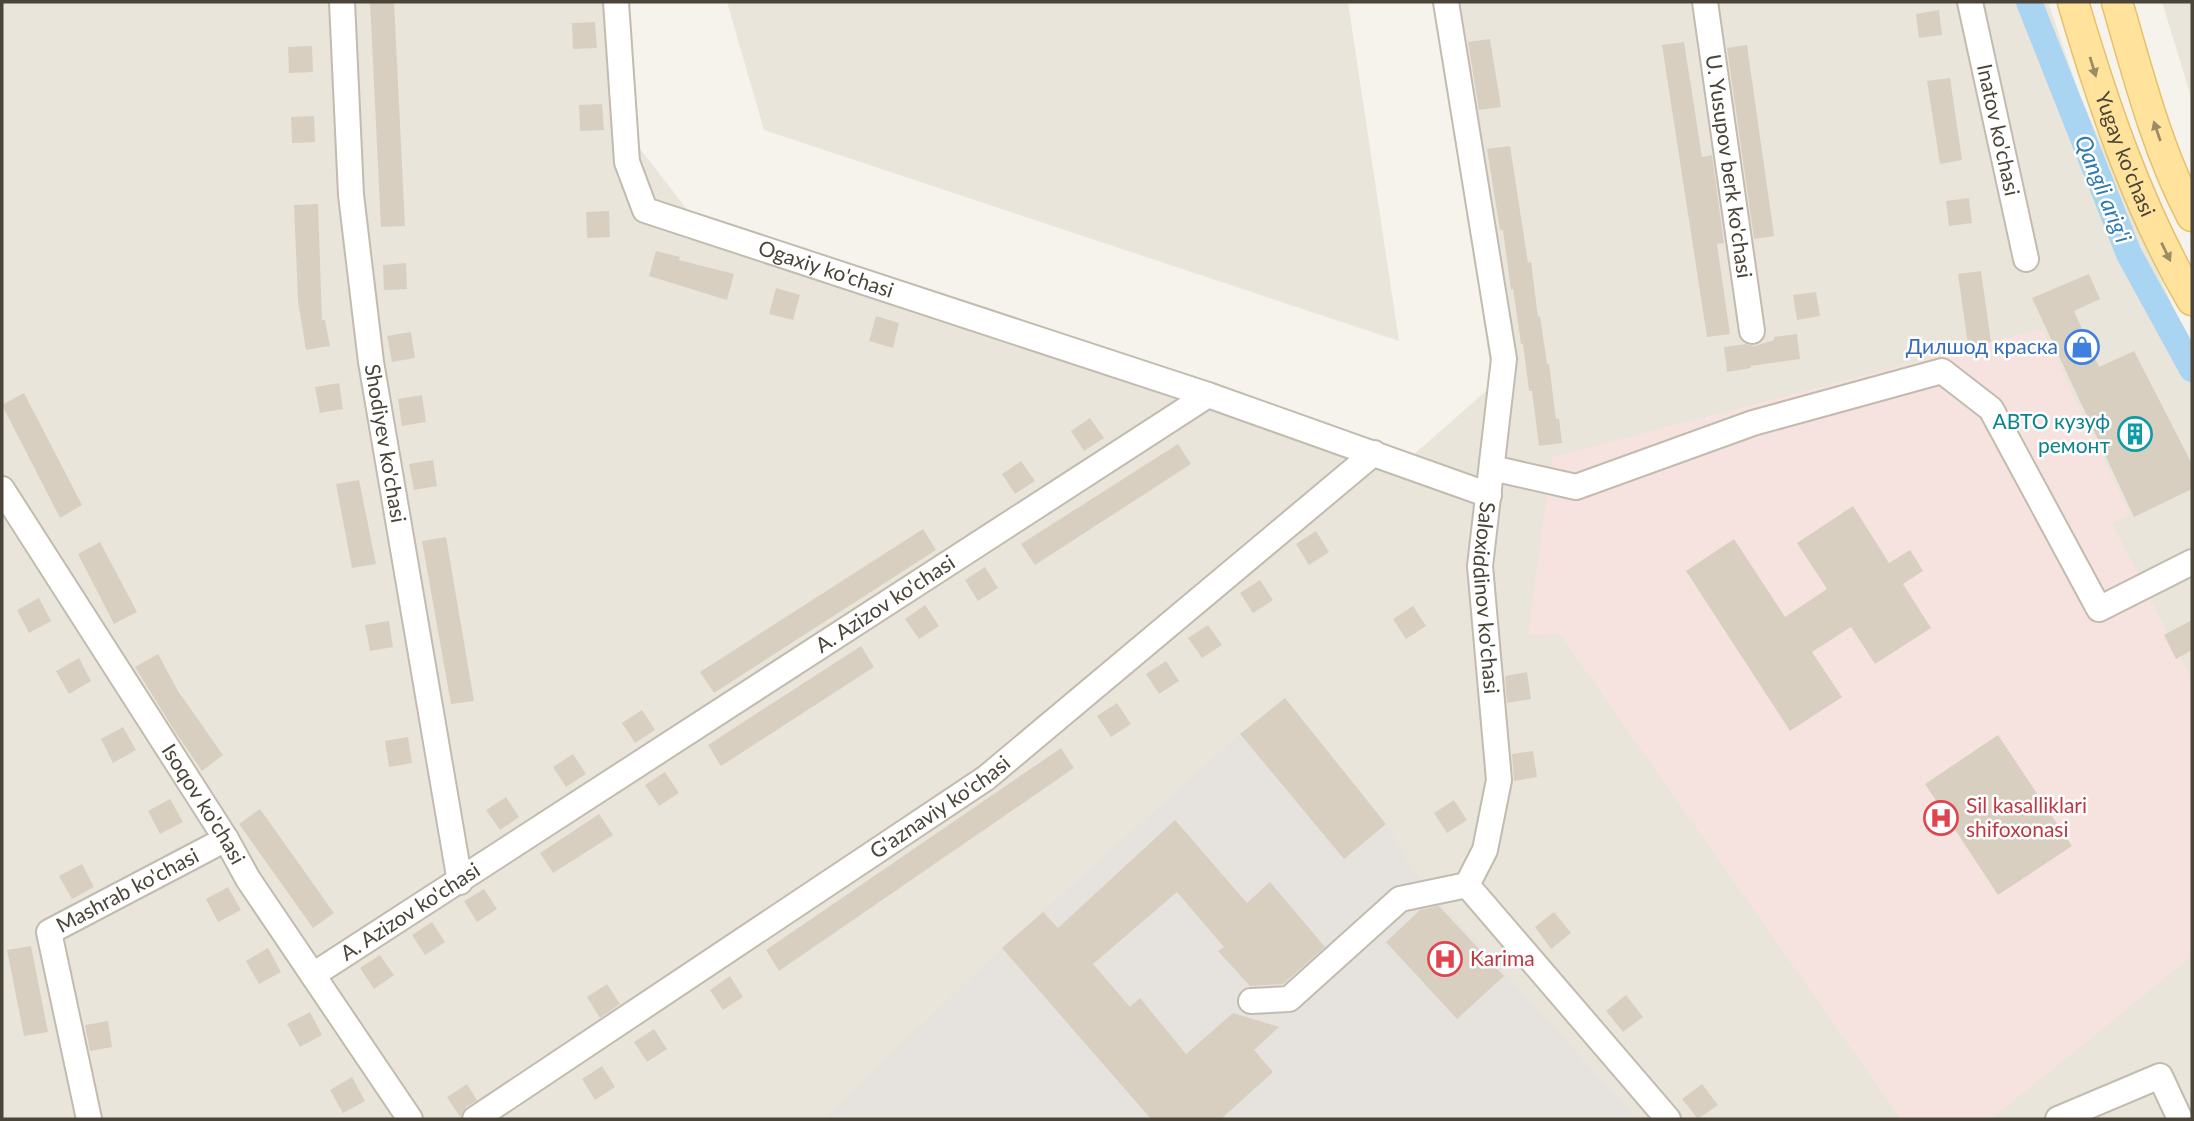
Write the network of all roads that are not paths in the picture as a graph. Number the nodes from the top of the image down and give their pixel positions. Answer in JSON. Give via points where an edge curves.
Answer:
{"nodes":[{"id":1,"x":342,"y":2,"type":"edge"},
{"id":2,"x":616,"y":2,"type":"edge"},
{"id":3,"x":1446,"y":2,"type":"edge"},
{"id":4,"x":1705,"y":2,"type":"edge"},
{"id":5,"x":1970,"y":2,"type":"edge"},
{"id":6,"x":2073,"y":2,"type":"edge"},
{"id":7,"x":2117,"y":2,"type":"edge"},
{"id":8,"x":2192,"y":216,"type":"edge"},
{"id":9,"x":2026,"y":259,"type":"dead end"},
{"id":10,"x":2192,"y":300,"type":"edge"},
{"id":11,"x":1752,"y":331,"type":"dead end"},
{"id":12,"x":1208,"y":395,"type":"junction"},
{"id":13,"x":1374,"y":453,"type":"junction"},
{"id":14,"x":1492,"y":468,"type":"junction"},
{"id":15,"x":2,"y":489,"type":"edge"},
{"id":16,"x":1489,"y":495,"type":"junction"},
{"id":17,"x":2192,"y":562,"type":"edge"},
{"id":18,"x":226,"y":839,"type":"junction"},
{"id":19,"x":460,"y":882,"type":"junction"},
{"id":20,"x":1467,"y":885,"type":"junction"},
{"id":21,"x":313,"y":975,"type":"junction"},
{"id":22,"x":1251,"y":1001,"type":"dead end"},
{"id":23,"x":2192,"y":1116,"type":"edge"},
{"id":24,"x":89,"y":1119,"type":"edge"},
{"id":25,"x":410,"y":1119,"type":"edge"},
{"id":26,"x":475,"y":1119,"type":"edge"},
{"id":27,"x":1668,"y":1119,"type":"edge"},
{"id":28,"x":2058,"y":1119,"type":"edge"},
{"id":29,"x":2182,"y":1119,"type":"edge"}],
"edges":[{"from":1,"to":19,"type":"street","name":"Shodiyev ko'chasi","via":[[351,195],[370,362]]},
{"from":2,"to":12,"type":"street","name":"Ogaxiy ko'chasi","via":[[627,162],[645,210]]},
{"from":3,"to":14,"type":"street","name":"Saloxiddinov ko'chasi","via":[[1504,359]]},
{"from":4,"to":11,"type":"street","name":"U. Yusupov berk ko'chasi"},
{"from":5,"to":9,"type":"street","name":"Inatov ko'chasi"},
{"from":6,"to":10,"type":"main road","name":"Yugay ko'chasi","one_way":true,"via":[[2120,144],[2165,250]]},
{"from":8,"to":7,"type":"main road","name":"Yugay ko'chasi","one_way":true,"via":[[2141,87]]},
{"from":12,"to":13,"type":"street"},
{"from":12,"to":19,"type":"street","name":"A. Azizov ko'chasi"},
{"from":13,"to":16,"type":"street"},
{"from":13,"to":26,"type":"street","name":"G'aznaviy ko'chasi","via":[[986,778]]},
{"from":14,"to":16,"type":"street","name":"Saloxiddinov ko'chasi"},
{"from":14,"to":17,"type":"street","via":[[1576,487],[1753,423],[1942,371],[1992,409],[2099,609]]},
{"from":15,"to":18,"type":"street","name":"Isoqov ko'chasi"},
{"from":16,"to":20,"type":"street","name":"Saloxiddinov ko'chasi","via":[[1480,566],[1499,780],[1485,850]]},
{"from":18,"to":21,"type":"street","name":"Isoqov ko'chasi"},
{"from":18,"to":24,"type":"street","name":"Mashrab ko'chasi","via":[[49,932]]},
{"from":19,"to":21,"type":"street","name":"A. Azizov ko'chasi"},
{"from":20,"to":22,"type":"street","via":[[1399,899],[1289,999]]},
{"from":20,"to":27,"type":"street"},
{"from":21,"to":25,"type":"street","name":"Isoqov ko'chasi"},
{"from":23,"to":29,"type":"street"},
{"from":28,"to":29,"type":"street","via":[[2160,1076]]}]}
